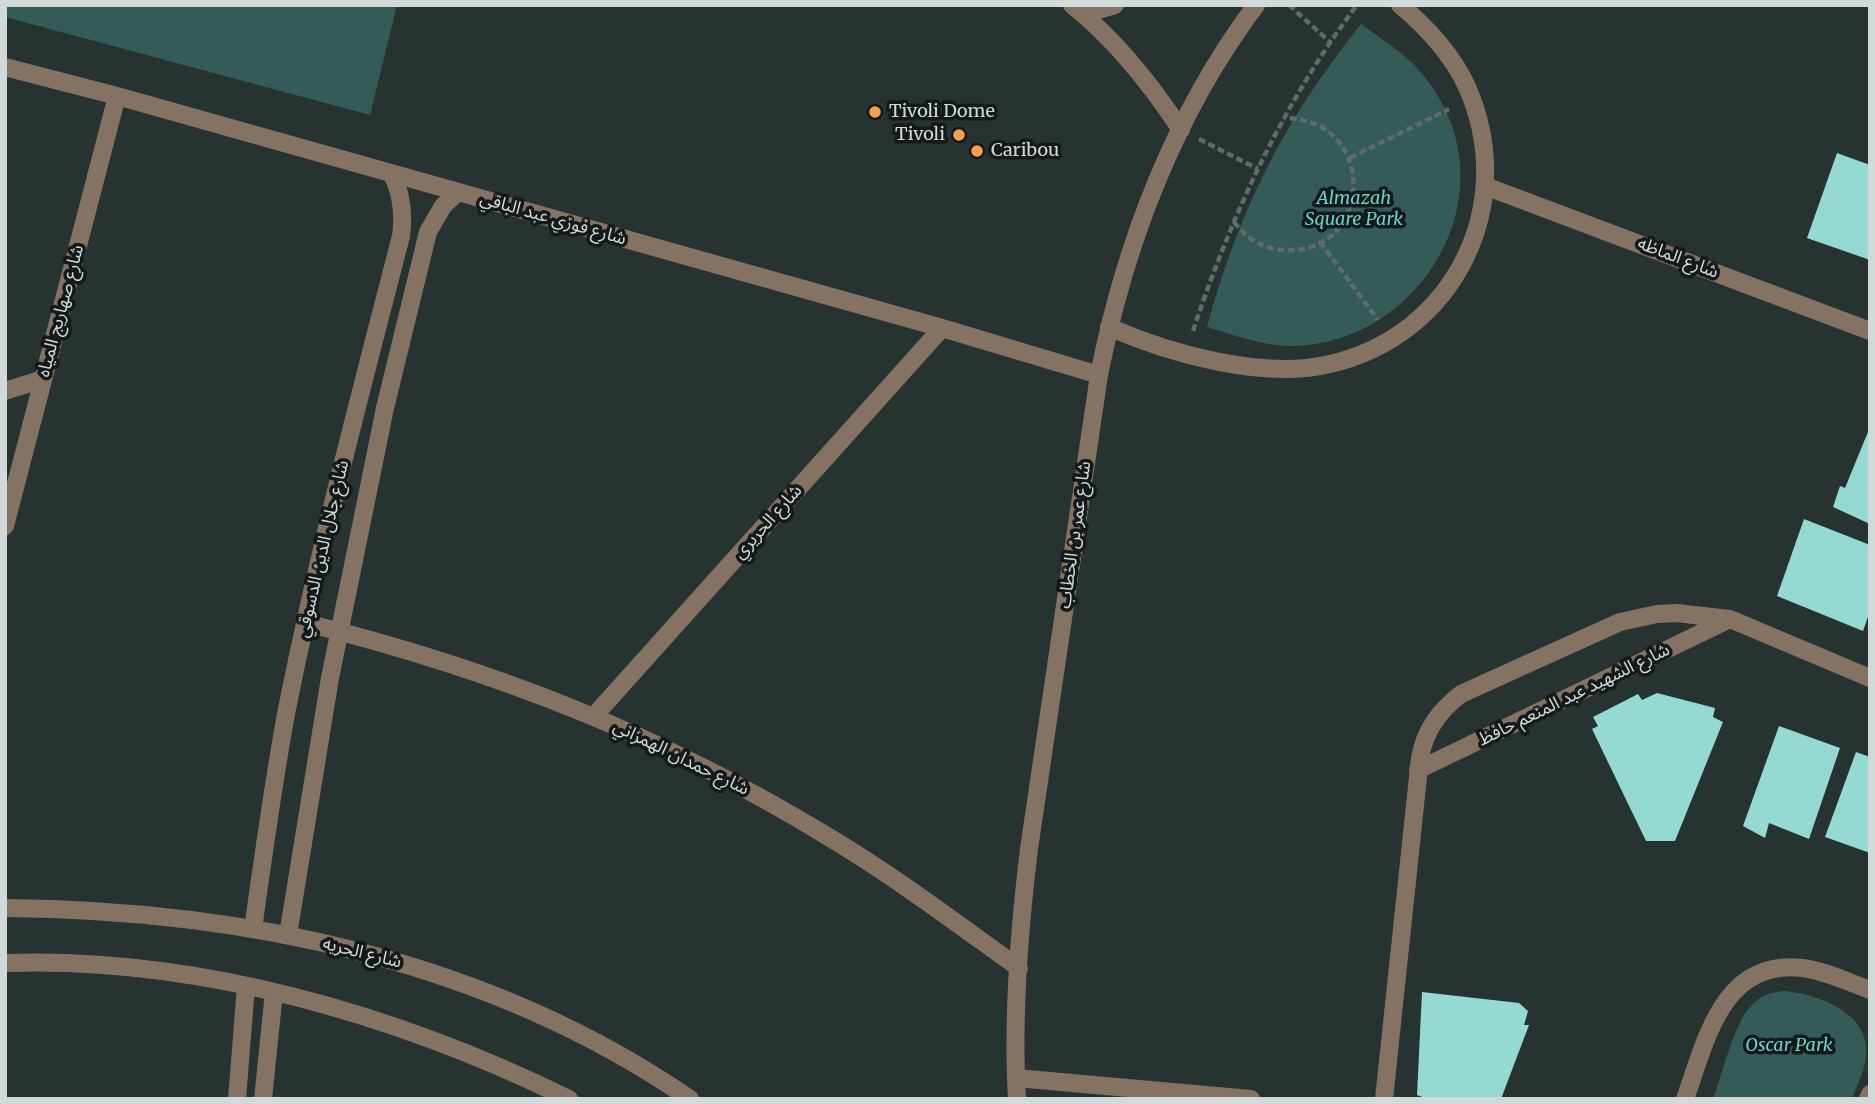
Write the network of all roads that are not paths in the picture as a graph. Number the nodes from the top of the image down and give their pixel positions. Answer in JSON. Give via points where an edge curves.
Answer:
{"nodes":[{"id":1,"x":1115,"y":5,"type":"edge"},
{"id":2,"x":1256,"y":5,"type":"edge"},
{"id":3,"x":1401,"y":5,"type":"edge"},
{"id":4,"x":1075,"y":8,"type":"edge"},
{"id":5,"x":5,"y":67,"type":"edge"},
{"id":6,"x":117,"y":96,"type":"junction"},
{"id":7,"x":1181,"y":130,"type":"junction"},
{"id":8,"x":392,"y":174,"type":"junction"},
{"id":9,"x":1485,"y":186,"type":"junction"},
{"id":10,"x":458,"y":192,"type":"junction"},
{"id":11,"x":1109,"y":327,"type":"junction"},
{"id":12,"x":942,"y":328,"type":"junction"},
{"id":13,"x":1870,"y":331,"type":"edge"},
{"id":14,"x":1099,"y":375,"type":"junction"},
{"id":15,"x":43,"y":379,"type":"junction"},
{"id":16,"x":5,"y":390,"type":"edge"},
{"id":17,"x":5,"y":526,"type":"edge"},
{"id":18,"x":1730,"y":619,"type":"junction"},
{"id":19,"x":306,"y":623,"type":"junction"},
{"id":20,"x":339,"y":631,"type":"junction"},
{"id":21,"x":1870,"y":678,"type":"edge"},
{"id":22,"x":594,"y":716,"type":"junction"},
{"id":23,"x":1418,"y":770,"type":"junction"},
{"id":24,"x":5,"y":908,"type":"edge"},
{"id":25,"x":253,"y":929,"type":"junction"},
{"id":26,"x":288,"y":935,"type":"junction"},
{"id":27,"x":5,"y":963,"type":"edge"},
{"id":28,"x":1019,"y":968,"type":"junction"},
{"id":29,"x":246,"y":986,"type":"junction"},
{"id":30,"x":1870,"y":990,"type":"edge"},
{"id":31,"x":274,"y":992,"type":"junction"},
{"id":32,"x":1016,"y":1078,"type":"junction"},
{"id":33,"x":237,"y":1099,"type":"edge"},
{"id":34,"x":264,"y":1099,"type":"edge"},
{"id":35,"x":569,"y":1099,"type":"edge"},
{"id":36,"x":690,"y":1099,"type":"edge"},
{"id":37,"x":1017,"y":1099,"type":"edge"},
{"id":38,"x":1251,"y":1099,"type":"edge"},
{"id":39,"x":1384,"y":1099,"type":"edge"},
{"id":40,"x":1685,"y":1099,"type":"edge"}],
"edges":[{"from":1,"to":4,"type":"street","via":[[1091,12]]},
{"from":2,"to":7,"type":"street","name":"شارع عمر بن الخطاب"},
{"from":3,"to":9,"type":"street","via":[[1449,58],[1466,85],[1482,134]]},
{"from":4,"to":7,"type":"street","via":[[1124,53]]},
{"from":5,"to":6,"type":"street","name":"شارع فوزي عبد الباقي"},
{"from":6,"to":8,"type":"street","name":"شارع فوزي عبد الباقي"},
{"from":6,"to":15,"type":"street","name":"شارع صهاريج المياه"},
{"from":7,"to":11,"type":"street","name":"شارع عمر بن الخطاب","via":[[1148,203]]},
{"from":8,"to":10,"type":"street","name":"شارع فوزي عبد الباقي"},
{"from":8,"to":19,"type":"street","name":"شارع جلال الدين الدسوقي","via":[[402,209],[401,236]]},
{"from":9,"to":11,"type":"street","via":[[1477,232],[1457,274],[1429,310],[1393,339],[1350,359],[1280,369],[1230,363],[1186,354]]},
{"from":9,"to":13,"type":"street","name":"شارع الماظه"},
{"from":10,"to":12,"type":"street","name":"شارع فوزي عبد الباقي"},
{"from":10,"to":20,"type":"street","name":"شارع جلال الدين الدسوقي","via":[[437,214],[426,242],[385,408]]},
{"from":11,"to":14,"type":"street","name":"شارع عمر بن الخطاب"},
{"from":12,"to":14,"type":"street","name":"شارع فوزي عبد الباقي"},
{"from":12,"to":22,"type":"street","name":"شارع الحريري"},
{"from":14,"to":28,"type":"street","name":"شارع عمر بن الخطاب","via":[[1029,849]]},
{"from":15,"to":16,"type":"street"},
{"from":15,"to":17,"type":"street","name":"شارع صهاريج المياه"},
{"from":18,"to":21,"type":"street","name":"شارع الشهيد عبد المنعم حافظ"},
{"from":18,"to":23,"type":"street","name":"شارع الشهيد عبد المنعم حافظ"},
{"from":18,"to":23,"type":"street","name":"شارع الشهيد عبد المنعم حافظ","via":[[1676,613],[1620,622],[1461,694],[1433,721]]},
{"from":19,"to":20,"type":"street","name":"شارع حمدان الهمزاني"},
{"from":19,"to":25,"type":"street","name":"شارع جلال الدين الدسوقي","via":[[278,764]]},
{"from":20,"to":22,"type":"street","name":"شارع حمدان الهمزاني","via":[[496,678]]},
{"from":20,"to":26,"type":"street","name":"شارع جلال الدين الدسوقي"},
{"from":22,"to":28,"type":"street","name":"شارع حمدان الهمزاني","via":[[690,760],[818,830]]},
{"from":23,"to":39,"type":"street","name":"شارع الشهيد عبد المنعم حافظ"},
{"from":24,"to":25,"type":"street","name":"شارع الحريه","via":[[121,913]]},
{"from":25,"to":26,"type":"street","name":"شارع الحريه"},
{"from":26,"to":36,"type":"street","name":"شارع الحريه","via":[[424,969],[514,1002],[602,1046]]},
{"from":27,"to":29,"type":"street","via":[[116,967]]},
{"from":28,"to":32,"type":"street","name":"شارع عمر بن الخطاب"},
{"from":29,"to":31,"type":"street"},
{"from":29,"to":33,"type":"street"},
{"from":30,"to":40,"type":"street","via":[[1805,968],[1779,968],[1754,977],[1731,992],[1716,1014]]},
{"from":31,"to":34,"type":"street"},
{"from":31,"to":35,"type":"street","via":[[425,1037]]},
{"from":32,"to":37,"type":"street","name":"شارع عمر بن الخطاب"},
{"from":32,"to":38,"type":"street"}]}
